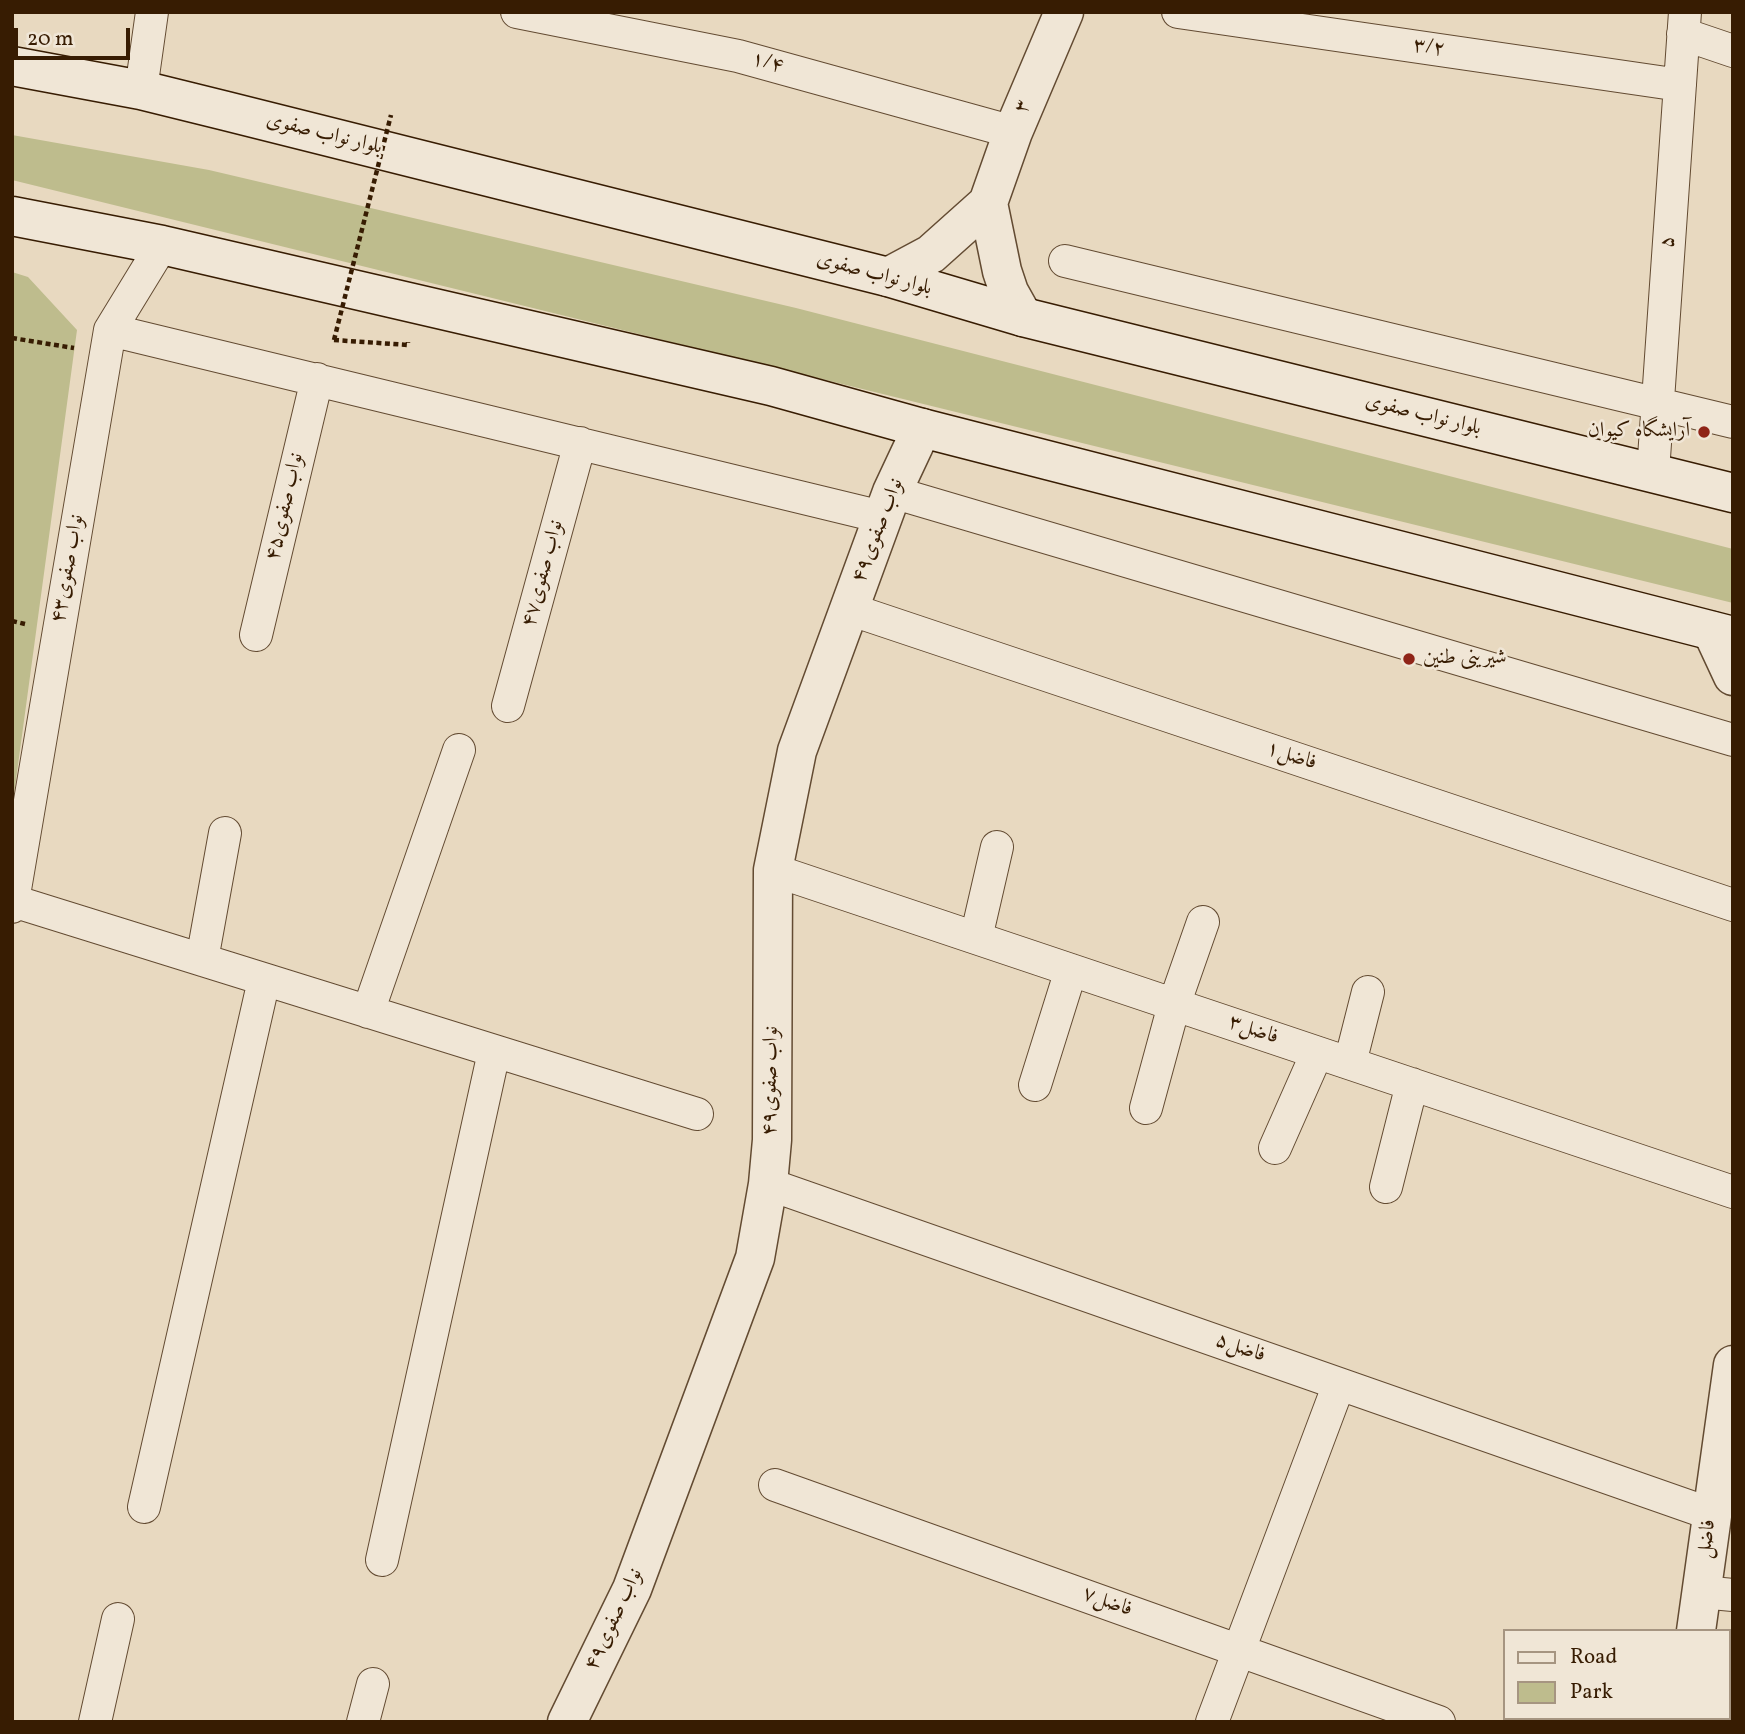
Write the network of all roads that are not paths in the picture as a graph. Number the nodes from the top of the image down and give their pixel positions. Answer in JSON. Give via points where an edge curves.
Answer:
{"nodes":[{"id":1,"x":152,"y":12,"type":"edge"},
{"id":2,"x":517,"y":12,"type":"edge"},
{"id":3,"x":1064,"y":12,"type":"edge"},
{"id":4,"x":1178,"y":12,"type":"edge"},
{"id":5,"x":1684,"y":23,"type":"edge"},
{"id":6,"x":1347,"y":24,"type":"edge"},
{"id":7,"x":1733,"y":51,"type":"edge"},
{"id":8,"x":12,"y":66,"type":"edge"},
{"id":9,"x":1680,"y":85,"type":"junction"},
{"id":10,"x":141,"y":90,"type":"junction"},
{"id":11,"x":1013,"y":132,"type":"junction"},
{"id":12,"x":988,"y":203,"type":"junction"},
{"id":13,"x":12,"y":216,"type":"edge"},
{"id":14,"x":163,"y":245,"type":"junction"},
{"id":15,"x":1065,"y":261,"type":"dead end"},
{"id":16,"x":888,"y":277,"type":"junction"},
{"id":17,"x":1023,"y":317,"type":"junction"},
{"id":18,"x":108,"y":342,"type":"junction"},
{"id":19,"x":317,"y":379,"type":"junction"},
{"id":20,"x":1658,"y":405,"type":"junction"},
{"id":21,"x":1733,"y":422,"type":"edge"},
{"id":22,"x":922,"y":428,"type":"junction"},
{"id":23,"x":580,"y":443,"type":"junction"},
{"id":24,"x":1653,"y":472,"type":"junction"},
{"id":25,"x":1733,"y":493,"type":"edge"},
{"id":26,"x":887,"y":504,"type":"junction"},
{"id":27,"x":849,"y":609,"type":"junction"},
{"id":28,"x":1722,"y":633,"type":"edge"},
{"id":29,"x":256,"y":635,"type":"dead end"},
{"id":30,"x":1733,"y":676,"type":"edge"},
{"id":31,"x":508,"y":706,"type":"dead end"},
{"id":32,"x":1733,"y":740,"type":"edge"},
{"id":33,"x":459,"y":750,"type":"dead end"},
{"id":34,"x":225,"y":833,"type":"dead end"},
{"id":35,"x":997,"y":847,"type":"dead end"},
{"id":36,"x":773,"y":870,"type":"junction"},
{"id":37,"x":13,"y":904,"type":"edge"},
{"id":38,"x":1733,"y":905,"type":"edge"},
{"id":39,"x":1203,"y":922,"type":"dead end"},
{"id":40,"x":976,"y":938,"type":"junction"},
{"id":41,"x":202,"y":960,"type":"junction"},
{"id":42,"x":1072,"y":970,"type":"junction"},
{"id":43,"x":264,"y":980,"type":"junction"},
{"id":44,"x":1368,"y":992,"type":"dead end"},
{"id":45,"x":1174,"y":1005,"type":"junction"},
{"id":46,"x":368,"y":1012,"type":"junction"},
{"id":47,"x":494,"y":1052,"type":"junction"},
{"id":48,"x":1317,"y":1053,"type":"junction"},
{"id":49,"x":1350,"y":1063,"type":"junction"},
{"id":50,"x":1412,"y":1084,"type":"junction"},
{"id":51,"x":1035,"y":1085,"type":"dead end"},
{"id":52,"x":1146,"y":1108,"type":"dead end"},
{"id":53,"x":697,"y":1115,"type":"dead end"},
{"id":54,"x":1275,"y":1148,"type":"dead end"},
{"id":55,"x":768,"y":1184,"type":"junction"},
{"id":56,"x":1386,"y":1187,"type":"dead end"},
{"id":57,"x":1733,"y":1192,"type":"edge"},
{"id":58,"x":1733,"y":1365,"type":"edge"},
{"id":59,"x":1339,"y":1384,"type":"junction"},
{"id":60,"x":775,"y":1485,"type":"dead end"},
{"id":61,"x":144,"y":1507,"type":"dead end"},
{"id":62,"x":1711,"y":1514,"type":"junction"},
{"id":63,"x":382,"y":1560,"type":"dead end"},
{"id":64,"x":1717,"y":1593,"type":"edge"},
{"id":65,"x":118,"y":1619,"type":"dead end"},
{"id":66,"x":1697,"y":1629,"type":"edge"},
{"id":67,"x":1239,"y":1650,"type":"junction"},
{"id":68,"x":373,"y":1684,"type":"dead end"},
{"id":69,"x":94,"y":1722,"type":"edge"},
{"id":70,"x":363,"y":1722,"type":"edge"},
{"id":71,"x":567,"y":1722,"type":"edge"},
{"id":72,"x":1212,"y":1722,"type":"edge"},
{"id":73,"x":1439,"y":1722,"type":"edge"}],
"edges":[{"from":1,"to":10,"type":"street"},
{"from":2,"to":11,"type":"street","name":"۱/۴","via":[[738,56]]},
{"from":3,"to":11,"type":"main road","name":"۳"},
{"from":4,"to":6,"type":"street","name":"۳/۲"},
{"from":5,"to":7,"type":"street"},
{"from":5,"to":9,"type":"street","name":"۵"},
{"from":6,"to":9,"type":"street","name":"۳/۲"},
{"from":8,"to":10,"type":"main road","name":"بلوار نواب صفوی"},
{"from":9,"to":20,"type":"street","name":"۵"},
{"from":10,"to":16,"type":"main road","name":"بلوار نواب صفوی"},
{"from":11,"to":12,"type":"main road","name":"۳"},
{"from":12,"to":16,"type":"main road","name":"۳","via":[[931,254]]},
{"from":12,"to":17,"type":"main road","via":[[1002,271]]},
{"from":13,"to":14,"type":"main road"},
{"from":14,"to":18,"type":"street","name":"۴۳نواب صفوی"},
{"from":14,"to":22,"type":"main road","via":[[771,386]]},
{"from":15,"to":20,"type":"street"},
{"from":16,"to":17,"type":"main road","name":"بلوار نواب صفوی"},
{"from":17,"to":24,"type":"main road","name":"بلوار نواب صفوی"},
{"from":18,"to":19,"type":"street"},
{"from":18,"to":37,"type":"street","name":"۴۳نواب صفوی"},
{"from":19,"to":23,"type":"street"},
{"from":19,"to":29,"type":"street","name":"۴۵نواب صفوی"},
{"from":20,"to":21,"type":"street"},
{"from":20,"to":24,"type":"street","name":"۵"},
{"from":22,"to":26,"type":"main road","name":"۴۹نواب صفوی"},
{"from":22,"to":28,"type":"main road"},
{"from":23,"to":26,"type":"street"},
{"from":23,"to":31,"type":"street","name":"۴۷نواب صفوی"},
{"from":24,"to":25,"type":"main road","name":"بلوار نواب صفوی"},
{"from":26,"to":27,"type":"main road","name":"۴۹نواب صفوی"},
{"from":26,"to":32,"type":"street"},
{"from":27,"to":36,"type":"main road","name":"۴۹نواب صفوی","via":[[797,751]]},
{"from":27,"to":38,"type":"street","name":"۱فاضل"},
{"from":28,"to":30,"type":"main road"},
{"from":33,"to":46,"type":"street"},
{"from":34,"to":41,"type":"street"},
{"from":35,"to":40,"type":"street"},
{"from":36,"to":40,"type":"street","name":"۳فاضل"},
{"from":36,"to":55,"type":"main road","name":"۴۹نواب صفوی"},
{"from":37,"to":41,"type":"street"},
{"from":39,"to":45,"type":"street"},
{"from":40,"to":42,"type":"street","name":"۳فاضل"},
{"from":41,"to":43,"type":"street"},
{"from":42,"to":45,"type":"street","name":"۳فاضل"},
{"from":42,"to":51,"type":"street"},
{"from":43,"to":46,"type":"street"},
{"from":43,"to":61,"type":"street"},
{"from":44,"to":49,"type":"street"},
{"from":45,"to":48,"type":"street","name":"۳فاضل"},
{"from":45,"to":52,"type":"street"},
{"from":46,"to":47,"type":"street"},
{"from":47,"to":53,"type":"street"},
{"from":47,"to":63,"type":"street"},
{"from":48,"to":49,"type":"street","name":"۳فاضل"},
{"from":48,"to":54,"type":"street"},
{"from":49,"to":50,"type":"street","name":"۳فاضل"},
{"from":50,"to":56,"type":"street"},
{"from":50,"to":57,"type":"street","name":"۳فاضل"},
{"from":55,"to":59,"type":"street","name":"۵فاضل"},
{"from":55,"to":71,"type":"main road","name":"۴۹نواب صفوی","via":[[755,1258],[632,1589]]},
{"from":58,"to":62,"type":"main road","name":"فاضل"},
{"from":59,"to":62,"type":"street","name":"۵فاضل"},
{"from":59,"to":67,"type":"street"},
{"from":60,"to":67,"type":"street","name":"۷فاضل"},
{"from":62,"to":64,"type":"main road","name":"فاضل"},
{"from":64,"to":66,"type":"main road","name":"فاضل"},
{"from":65,"to":69,"type":"street"},
{"from":67,"to":72,"type":"street"},
{"from":67,"to":73,"type":"street","name":"۷فاضل"},
{"from":68,"to":70,"type":"street"}]}
